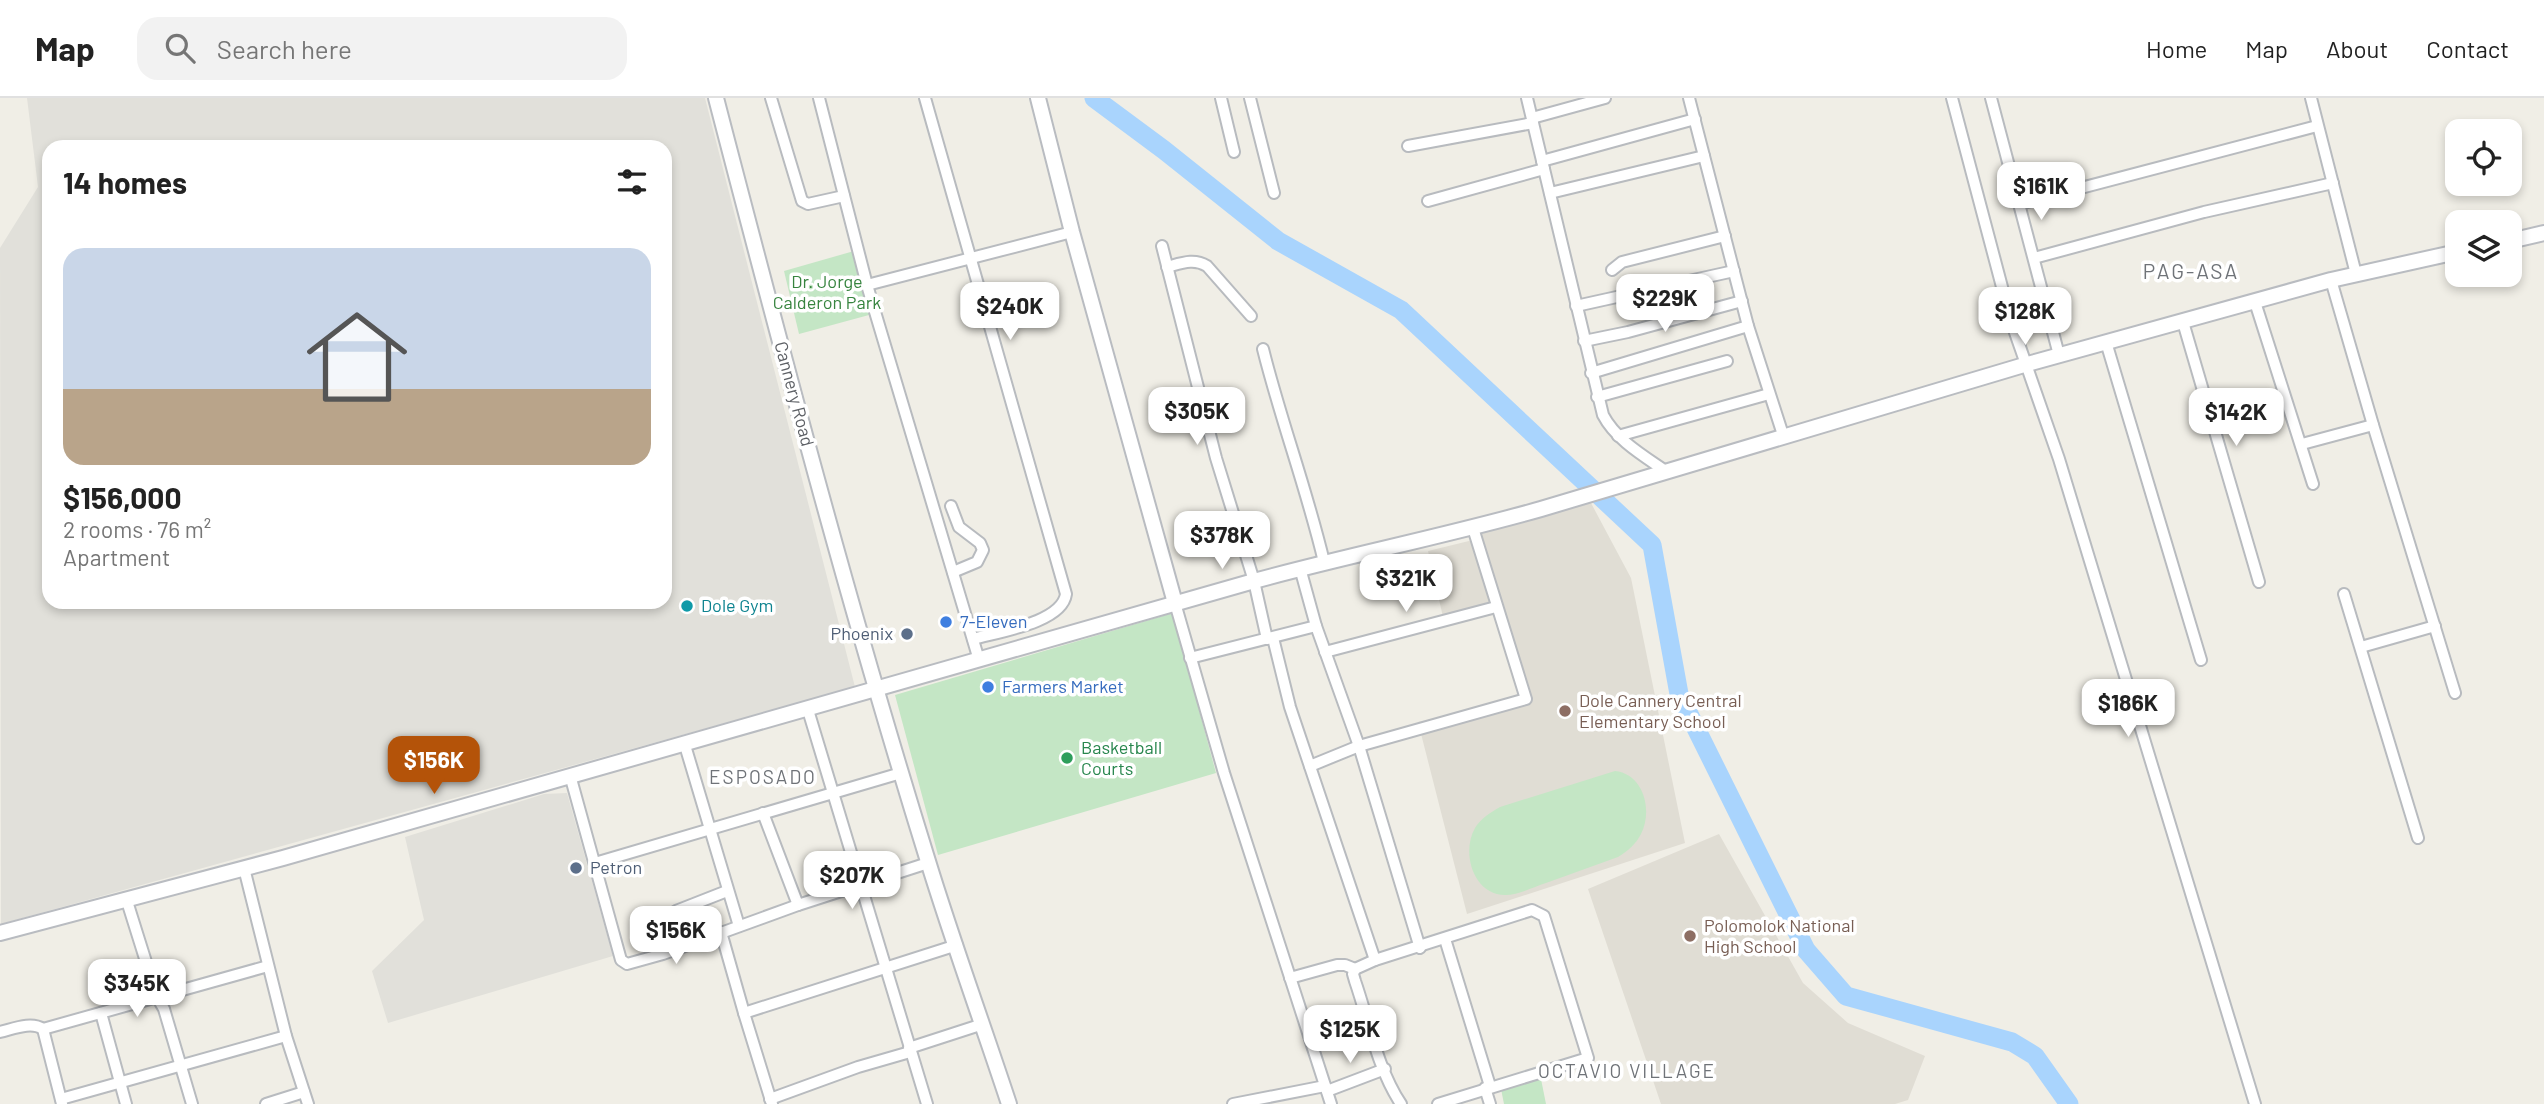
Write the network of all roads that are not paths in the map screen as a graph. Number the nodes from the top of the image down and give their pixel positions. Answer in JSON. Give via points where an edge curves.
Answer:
{"nodes":[{"id":1,"x":716,"y":98,"type":"edge"},
{"id":2,"x":771,"y":98,"type":"edge"},
{"id":3,"x":819,"y":98,"type":"edge"},
{"id":4,"x":925,"y":98,"type":"edge"},
{"id":5,"x":1038,"y":98,"type":"edge"},
{"id":6,"x":1221,"y":98,"type":"edge"},
{"id":7,"x":1250,"y":98,"type":"edge"},
{"id":8,"x":1527,"y":98,"type":"edge"},
{"id":9,"x":1605,"y":98,"type":"edge"},
{"id":10,"x":1689,"y":98,"type":"edge"},
{"id":11,"x":1952,"y":98,"type":"edge"},
{"id":12,"x":1991,"y":98,"type":"edge"},
{"id":13,"x":2311,"y":98,"type":"edge"},
{"id":14,"x":1695,"y":119,"type":"junction"},
{"id":15,"x":1533,"y":120,"type":"junction"},
{"id":16,"x":2317,"y":126,"type":"junction"},
{"id":17,"x":1408,"y":146,"type":"dead end"},
{"id":18,"x":1234,"y":152,"type":"dead end"},
{"id":19,"x":1704,"y":156,"type":"junction"},
{"id":20,"x":1543,"y":165,"type":"junction"},
{"id":21,"x":2333,"y":183,"type":"junction"},
{"id":22,"x":1274,"y":193,"type":"dead end"},
{"id":23,"x":1550,"y":193,"type":"junction"},
{"id":24,"x":844,"y":196,"type":"junction"},
{"id":25,"x":1428,"y":201,"type":"dead end"},
{"id":26,"x":2020,"y":204,"type":"junction"},
{"id":27,"x":1072,"y":232,"type":"junction"},
{"id":28,"x":2544,"y":233,"type":"edge"},
{"id":29,"x":1725,"y":236,"type":"junction"},
{"id":30,"x":2522,"y":238,"type":"edge"},
{"id":31,"x":1162,"y":246,"type":"dead end"},
{"id":32,"x":2445,"y":255,"type":"edge"},
{"id":33,"x":970,"y":258,"type":"junction"},
{"id":34,"x":2034,"y":258,"type":"junction"},
{"id":35,"x":1167,"y":267,"type":"junction"},
{"id":36,"x":1612,"y":270,"type":"dead end"},
{"id":37,"x":1734,"y":271,"type":"junction"},
{"id":38,"x":2356,"y":274,"type":"junction"},
{"id":39,"x":2331,"y":280,"type":"junction"},
{"id":40,"x":867,"y":285,"type":"junction"},
{"id":41,"x":1742,"y":300,"type":"junction"},
{"id":42,"x":2255,"y":302,"type":"junction"},
{"id":43,"x":1576,"y":306,"type":"junction"},
{"id":44,"x":1251,"y":316,"type":"dead end"},
{"id":45,"x":2183,"y":322,"type":"junction"},
{"id":46,"x":1748,"y":326,"type":"junction"},
{"id":47,"x":1584,"y":341,"type":"junction"},
{"id":48,"x":2106,"y":342,"type":"junction"},
{"id":49,"x":1263,"y":349,"type":"dead end"},
{"id":50,"x":2059,"y":355,"type":"junction"},
{"id":51,"x":1727,"y":361,"type":"dead end"},
{"id":52,"x":2025,"y":365,"type":"junction"},
{"id":53,"x":1591,"y":373,"type":"junction"},
{"id":54,"x":1769,"y":394,"type":"junction"},
{"id":55,"x":1597,"y":397,"type":"junction"},
{"id":56,"x":2373,"y":425,"type":"junction"},
{"id":57,"x":1618,"y":436,"type":"junction"},
{"id":58,"x":1784,"y":438,"type":"junction"},
{"id":59,"x":2302,"y":444,"type":"junction"},
{"id":60,"x":1667,"y":472,"type":"junction"},
{"id":61,"x":2313,"y":484,"type":"dead end"},
{"id":62,"x":951,"y":506,"type":"dead end"},
{"id":63,"x":1473,"y":528,"type":"junction"},
{"id":64,"x":1324,"y":562,"type":"junction"},
{"id":65,"x":1300,"y":568,"type":"junction"},
{"id":66,"x":953,"y":572,"type":"junction"},
{"id":67,"x":1254,"y":581,"type":"junction"},
{"id":68,"x":2259,"y":582,"type":"dead end"},
{"id":69,"x":2344,"y":594,"type":"dead end"},
{"id":70,"x":1175,"y":603,"type":"junction"},
{"id":71,"x":1496,"y":607,"type":"junction"},
{"id":72,"x":1316,"y":626,"type":"junction"},
{"id":73,"x":2435,"y":626,"type":"junction"},
{"id":74,"x":973,"y":639,"type":"junction"},
{"id":75,"x":1270,"y":639,"type":"junction"},
{"id":76,"x":2361,"y":647,"type":"junction"},
{"id":77,"x":1325,"y":652,"type":"junction"},
{"id":78,"x":1190,"y":658,"type":"junction"},
{"id":79,"x":979,"y":660,"type":"junction"},
{"id":80,"x":2201,"y":660,"type":"dead end"},
{"id":81,"x":876,"y":689,"type":"junction"},
{"id":82,"x":2455,"y":692,"type":"dead end"},
{"id":83,"x":808,"y":710,"type":"junction"},
{"id":84,"x":684,"y":742,"type":"junction"},
{"id":85,"x":1359,"y":746,"type":"junction"},
{"id":86,"x":1310,"y":766,"type":"junction"},
{"id":87,"x":901,"y":773,"type":"junction"},
{"id":88,"x":570,"y":775,"type":"junction"},
{"id":89,"x":832,"y":793,"type":"junction"},
{"id":90,"x":763,"y":813,"type":"junction"},
{"id":91,"x":709,"y":830,"type":"junction"},
{"id":92,"x":2418,"y":838,"type":"dead end"},
{"id":93,"x":595,"y":863,"type":"junction"},
{"id":94,"x":928,"y":863,"type":"junction"},
{"id":95,"x":244,"y":868,"type":"junction"},
{"id":96,"x":861,"y":884,"type":"junction"},
{"id":97,"x":727,"y":891,"type":"junction"},
{"id":98,"x":126,"y":898,"type":"junction"},
{"id":99,"x":798,"y":905,"type":"junction"},
{"id":100,"x":676,"y":911,"type":"dead end"},
{"id":101,"x":739,"y":926,"type":"junction"},
{"id":102,"x":721,"y":932,"type":"junction"},
{"id":103,"x":0,"y":933,"type":"edge"},
{"id":104,"x":1445,"y":939,"type":"junction"},
{"id":105,"x":957,"y":946,"type":"junction"},
{"id":106,"x":1420,"y":948,"type":"junction"},
{"id":107,"x":1375,"y":960,"type":"junction"},
{"id":108,"x":268,"y":966,"type":"junction"},
{"id":109,"x":884,"y":968,"type":"junction"},
{"id":110,"x":1355,"y":970,"type":"junction"},
{"id":111,"x":1290,"y":978,"type":"junction"},
{"id":112,"x":157,"y":997,"type":"junction"},
{"id":113,"x":101,"y":1013,"type":"junction"},
{"id":114,"x":744,"y":1013,"type":"junction"},
{"id":115,"x":983,"y":1024,"type":"junction"},
{"id":116,"x":43,"y":1028,"type":"junction"},
{"id":117,"x":0,"y":1032,"type":"edge"},
{"id":118,"x":286,"y":1036,"type":"junction"},
{"id":119,"x":910,"y":1050,"type":"junction"},
{"id":120,"x":180,"y":1066,"type":"junction"},
{"id":121,"x":1385,"y":1069,"type":"junction"},
{"id":122,"x":120,"y":1083,"type":"junction"},
{"id":123,"x":1488,"y":1087,"type":"junction"},
{"id":124,"x":1326,"y":1089,"type":"junction"},
{"id":125,"x":304,"y":1092,"type":"junction"},
{"id":126,"x":61,"y":1102,"type":"edge"},
{"id":127,"x":771,"y":1102,"type":"edge"},
{"id":128,"x":126,"y":1104,"type":"edge"},
{"id":129,"x":192,"y":1104,"type":"edge"},
{"id":130,"x":266,"y":1104,"type":"edge"},
{"id":131,"x":308,"y":1104,"type":"edge"},
{"id":132,"x":927,"y":1104,"type":"edge"},
{"id":133,"x":1009,"y":1104,"type":"edge"},
{"id":134,"x":1233,"y":1104,"type":"edge"},
{"id":135,"x":1331,"y":1104,"type":"edge"},
{"id":136,"x":1401,"y":1104,"type":"edge"},
{"id":137,"x":1438,"y":1104,"type":"edge"},
{"id":138,"x":1490,"y":1104,"type":"edge"},
{"id":139,"x":2255,"y":1104,"type":"edge"}],
"edges":[{"from":1,"to":81,"type":"street","name":"Cannery Road"},
{"from":2,"to":24,"type":"street","via":[[802,201],[808,204]]},
{"from":3,"to":24,"type":"street"},
{"from":4,"to":33,"type":"street"},
{"from":5,"to":27,"type":"street"},
{"from":6,"to":18,"type":"street"},
{"from":7,"to":22,"type":"street"},
{"from":8,"to":15,"type":"street"},
{"from":9,"to":15,"type":"street"},
{"from":10,"to":14,"type":"street"},
{"from":11,"to":52,"type":"street"},
{"from":12,"to":26,"type":"street"},
{"from":13,"to":16,"type":"street"},
{"from":14,"to":19,"type":"street"},
{"from":14,"to":20,"type":"street"},
{"from":15,"to":17,"type":"street"},
{"from":15,"to":20,"type":"street"},
{"from":16,"to":21,"type":"street"},
{"from":16,"to":26,"type":"street"},
{"from":19,"to":23,"type":"street"},
{"from":19,"to":29,"type":"street"},
{"from":20,"to":23,"type":"street"},
{"from":20,"to":25,"type":"street"},
{"from":21,"to":34,"type":"street"},
{"from":21,"to":38,"type":"street"},
{"from":23,"to":43,"type":"street"},
{"from":24,"to":40,"type":"street"},
{"from":26,"to":34,"type":"street"},
{"from":27,"to":33,"type":"street"},
{"from":27,"to":70,"type":"street"},
{"from":28,"to":30,"type":"street"},
{"from":29,"to":36,"type":"street","via":[[1622,262]]},
{"from":29,"to":37,"type":"street"},
{"from":31,"to":35,"type":"street"},
{"from":32,"to":38,"type":"street"},
{"from":33,"to":40,"type":"street"},
{"from":33,"to":74,"type":"street","via":[[1066,594],[1061,607],[1043,619]]},
{"from":34,"to":50,"type":"street"},
{"from":35,"to":44,"type":"street","via":[[1199,261]]},
{"from":35,"to":67,"type":"street","via":[[1216,458]]},
{"from":37,"to":41,"type":"street"},
{"from":37,"to":43,"type":"street"},
{"from":38,"to":39,"type":"street"},
{"from":39,"to":42,"type":"street"},
{"from":39,"to":56,"type":"street"},
{"from":40,"to":66,"type":"street"},
{"from":41,"to":46,"type":"street"},
{"from":41,"to":47,"type":"street"},
{"from":42,"to":45,"type":"street"},
{"from":42,"to":59,"type":"street"},
{"from":43,"to":47,"type":"street"},
{"from":45,"to":48,"type":"street"},
{"from":45,"to":68,"type":"street"},
{"from":46,"to":53,"type":"street"},
{"from":46,"to":54,"type":"street"},
{"from":47,"to":53,"type":"street"},
{"from":48,"to":50,"type":"street"},
{"from":48,"to":80,"type":"street"},
{"from":49,"to":64,"type":"street"},
{"from":50,"to":52,"type":"street"},
{"from":51,"to":55,"type":"street"},
{"from":52,"to":58,"type":"street"},
{"from":52,"to":139,"type":"street","via":[[2059,459]]},
{"from":53,"to":55,"type":"street"},
{"from":54,"to":57,"type":"street"},
{"from":54,"to":58,"type":"street"},
{"from":55,"to":57,"type":"street","via":[[1608,426]]},
{"from":56,"to":59,"type":"street"},
{"from":56,"to":73,"type":"street"},
{"from":57,"to":60,"type":"street"},
{"from":58,"to":60,"type":"street"},
{"from":59,"to":61,"type":"street"},
{"from":60,"to":63,"type":"street"},
{"from":62,"to":66,"type":"street","via":[[959,527],[983,550],[977,562]]},
{"from":63,"to":64,"type":"street"},
{"from":63,"to":71,"type":"street"},
{"from":64,"to":65,"type":"street"},
{"from":65,"to":67,"type":"street"},
{"from":65,"to":72,"type":"street"},
{"from":66,"to":74,"type":"street"},
{"from":67,"to":70,"type":"street"},
{"from":67,"to":75,"type":"street"},
{"from":69,"to":76,"type":"street"},
{"from":70,"to":78,"type":"street"},
{"from":70,"to":79,"type":"street"},
{"from":71,"to":77,"type":"street"},
{"from":71,"to":85,"type":"street","via":[[1526,699]]},
{"from":72,"to":75,"type":"street"},
{"from":72,"to":77,"type":"street"},
{"from":73,"to":76,"type":"street"},
{"from":73,"to":82,"type":"street"},
{"from":74,"to":79,"type":"street"},
{"from":75,"to":78,"type":"street"},
{"from":75,"to":86,"type":"street"},
{"from":76,"to":92,"type":"street"},
{"from":77,"to":85,"type":"street"},
{"from":78,"to":111,"type":"street"},
{"from":79,"to":81,"type":"street"},
{"from":81,"to":83,"type":"street"},
{"from":81,"to":87,"type":"street","name":"Cannery Road"},
{"from":83,"to":84,"type":"street"},
{"from":83,"to":89,"type":"street"},
{"from":84,"to":88,"type":"street"},
{"from":84,"to":91,"type":"street"},
{"from":85,"to":86,"type":"street"},
{"from":85,"to":106,"type":"street"},
{"from":86,"to":107,"type":"street"},
{"from":87,"to":89,"type":"street"},
{"from":87,"to":94,"type":"street","name":"Cannery Road"},
{"from":88,"to":93,"type":"street"},
{"from":88,"to":95,"type":"street"},
{"from":89,"to":90,"type":"street"},
{"from":89,"to":96,"type":"street"},
{"from":90,"to":91,"type":"street"},
{"from":90,"to":99,"type":"street"},
{"from":91,"to":93,"type":"street"},
{"from":91,"to":97,"type":"street"},
{"from":93,"to":102,"type":"street","via":[[624,962],[631,964]]},
{"from":94,"to":96,"type":"street"},
{"from":94,"to":105,"type":"street","name":"Cannery Road"},
{"from":95,"to":98,"type":"street"},
{"from":95,"to":108,"type":"street"},
{"from":96,"to":99,"type":"street"},
{"from":96,"to":109,"type":"street"},
{"from":97,"to":100,"type":"street"},
{"from":97,"to":101,"type":"street"},
{"from":98,"to":103,"type":"street"},
{"from":98,"to":112,"type":"street"},
{"from":99,"to":101,"type":"street"},
{"from":101,"to":102,"type":"street"},
{"from":102,"to":114,"type":"street"},
{"from":104,"to":106,"type":"street"},
{"from":104,"to":123,"type":"street"},
{"from":104,"to":123,"type":"street","via":[[1532,911],[1542,913],[1588,1058]]},
{"from":105,"to":109,"type":"street"},
{"from":105,"to":115,"type":"street","name":"Cannery Road"},
{"from":106,"to":107,"type":"street"},
{"from":107,"to":110,"type":"street"},
{"from":108,"to":112,"type":"street"},
{"from":108,"to":118,"type":"street"},
{"from":109,"to":114,"type":"street"},
{"from":109,"to":119,"type":"street"},
{"from":110,"to":111,"type":"street","via":[[1338,965]]},
{"from":110,"to":121,"type":"street"},
{"from":111,"to":124,"type":"street"},
{"from":112,"to":113,"type":"street"},
{"from":112,"to":120,"type":"street"},
{"from":113,"to":116,"type":"street"},
{"from":113,"to":122,"type":"street"},
{"from":114,"to":127,"type":"street"},
{"from":115,"to":119,"type":"street"},
{"from":115,"to":133,"type":"street","name":"Cannery Road"},
{"from":116,"to":117,"type":"street","via":[[35,1025]]},
{"from":116,"to":126,"type":"street"},
{"from":118,"to":120,"type":"street"},
{"from":118,"to":125,"type":"street"},
{"from":119,"to":127,"type":"street"},
{"from":119,"to":132,"type":"street"},
{"from":120,"to":122,"type":"street"},
{"from":120,"to":129,"type":"street"},
{"from":121,"to":124,"type":"street"},
{"from":121,"to":136,"type":"street"},
{"from":122,"to":126,"type":"street"},
{"from":122,"to":128,"type":"street"},
{"from":123,"to":137,"type":"street"},
{"from":123,"to":138,"type":"street"},
{"from":124,"to":134,"type":"street"},
{"from":124,"to":135,"type":"street"},
{"from":125,"to":130,"type":"street"},
{"from":125,"to":131,"type":"street"}]}
